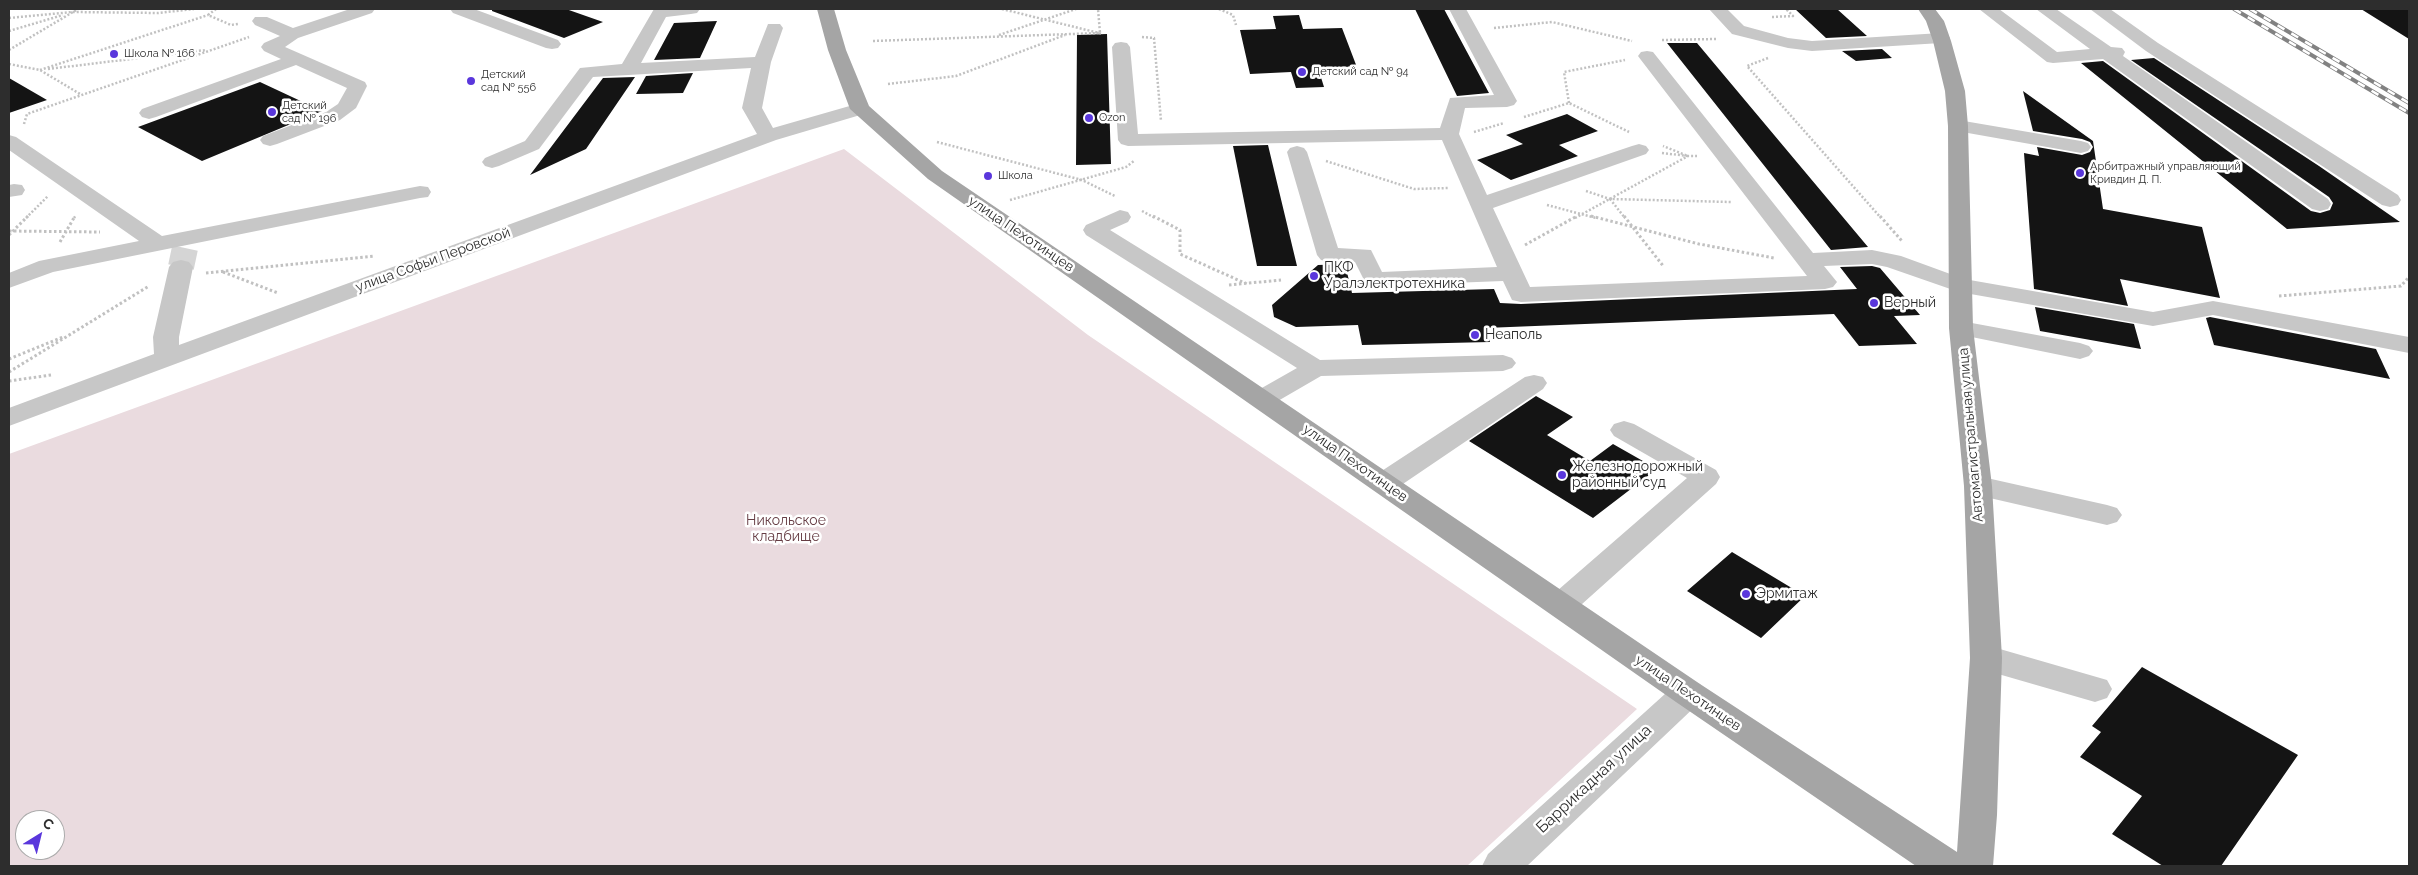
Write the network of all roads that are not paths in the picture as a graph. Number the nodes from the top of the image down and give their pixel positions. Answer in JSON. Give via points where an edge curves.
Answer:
{"nodes":[{"id":1,"x":366,"y":9,"type":"edge"},
{"id":2,"x":459,"y":9,"type":"edge"},
{"id":3,"x":691,"y":9,"type":"edge"},
{"id":4,"x":825,"y":9,"type":"edge"},
{"id":5,"x":1458,"y":9,"type":"edge"},
{"id":6,"x":1718,"y":9,"type":"edge"},
{"id":7,"x":1927,"y":9,"type":"edge"},
{"id":8,"x":1988,"y":9,"type":"edge"},
{"id":9,"x":2045,"y":9,"type":"edge"},
{"id":10,"x":2099,"y":9,"type":"edge"},
{"id":11,"x":774,"y":28,"type":"dead end"},
{"id":12,"x":1941,"y":38,"type":"junction"},
{"id":13,"x":552,"y":44,"type":"dead end"},
{"id":14,"x":2152,"y":47,"type":"junction"},
{"id":15,"x":1121,"y":48,"type":"dead end"},
{"id":16,"x":1650,"y":48,"type":"road end"},
{"id":17,"x":2108,"y":53,"type":"junction"},
{"id":18,"x":297,"y":59,"type":"junction"},
{"id":19,"x":762,"y":62,"type":"junction"},
{"id":20,"x":628,"y":70,"type":"junction"},
{"id":21,"x":860,"y":109,"type":"junction"},
{"id":22,"x":149,"y":113,"type":"dead end"},
{"id":23,"x":1958,"y":126,"type":"junction"},
{"id":24,"x":1449,"y":134,"type":"junction"},
{"id":25,"x":769,"y":136,"type":"junction"},
{"id":26,"x":270,"y":140,"type":"dead end"},
{"id":27,"x":13,"y":144,"type":"edge"},
{"id":28,"x":2081,"y":147,"type":"dead end"},
{"id":29,"x":1639,"y":150,"type":"dead end"},
{"id":30,"x":1297,"y":152,"type":"road end"},
{"id":31,"x":492,"y":162,"type":"dead end"},
{"id":32,"x":420,"y":192,"type":"dead end"},
{"id":33,"x":1477,"y":197,"type":"junction"},
{"id":34,"x":2390,"y":200,"type":"dead end"},
{"id":35,"x":2320,"y":204,"type":"dead end"},
{"id":36,"x":1120,"y":218,"type":"dead end"},
{"id":37,"x":149,"y":238,"type":"junction"},
{"id":38,"x":185,"y":251,"type":"junction"},
{"id":39,"x":1809,"y":262,"type":"junction"},
{"id":40,"x":1509,"y":268,"type":"junction"},
{"id":41,"x":9,"y":281,"type":"edge"},
{"id":42,"x":1959,"y":286,"type":"junction"},
{"id":43,"x":1961,"y":328,"type":"junction"},
{"id":44,"x":2409,"y":345,"type":"edge"},
{"id":45,"x":2080,"y":351,"type":"dead end"},
{"id":46,"x":167,"y":358,"type":"junction"},
{"id":47,"x":1504,"y":363,"type":"dead end"},
{"id":48,"x":1315,"y":368,"type":"junction"},
{"id":49,"x":1534,"y":383,"type":"dead end"},
{"id":50,"x":1262,"y":399,"type":"junction"},
{"id":51,"x":9,"y":418,"type":"edge"},
{"id":52,"x":1624,"y":430,"type":"dead end"},
{"id":53,"x":1384,"y":483,"type":"junction"},
{"id":54,"x":1978,"y":486,"type":"junction"},
{"id":55,"x":2107,"y":515,"type":"dead end"},
{"id":56,"x":1561,"y":605,"type":"junction"},
{"id":57,"x":1986,"y":658,"type":"junction"},
{"id":58,"x":2095,"y":689,"type":"dead end"},
{"id":59,"x":1688,"y":693,"type":"junction"},
{"id":60,"x":1501,"y":866,"type":"edge"},
{"id":61,"x":1946,"y":866,"type":"edge"},
{"id":62,"x":1974,"y":866,"type":"edge"}],
"edges":[{"from":1,"to":18,"type":"street","via":[[277,27],[286,40],[270,47]]},
{"from":2,"to":13,"type":"street"},
{"from":3,"to":20,"type":"street","via":[[660,12]]},
{"from":4,"to":21,"type":"main road","name":"улица Пехотинцев"},
{"from":5,"to":24,"type":"street","via":[[1507,101],[1457,102]]},
{"from":6,"to":12,"type":"street","via":[[1738,30],[1796,44],[1812,46]]},
{"from":7,"to":12,"type":"main road","name":"Автомагистральная улица"},
{"from":8,"to":17,"type":"street","via":[[2053,58]]},
{"from":9,"to":17,"type":"street"},
{"from":10,"to":14,"type":"street"},
{"from":11,"to":19,"type":"street"},
{"from":12,"to":23,"type":"main road","name":"Автомагистральная улица","via":[[1955,91]]},
{"from":14,"to":17,"type":"street"},
{"from":14,"to":34,"type":"street"},
{"from":15,"to":24,"type":"street","via":[[1128,140]]},
{"from":16,"to":39,"type":"street","via":[[1725,156]]},
{"from":17,"to":35,"type":"street"},
{"from":18,"to":22,"type":"street"},
{"from":18,"to":26,"type":"street","via":[[358,86],[346,108],[333,116]]},
{"from":19,"to":20,"type":"street"},
{"from":19,"to":25,"type":"street","via":[[752,108]]},
{"from":20,"to":31,"type":"street","via":[[587,72],[532,145]]},
{"from":21,"to":25,"type":"street","name":"улица Софьи Перовской"},
{"from":21,"to":50,"type":"main road","name":"улица Пехотинцев","via":[[935,175]]},
{"from":23,"to":28,"type":"street"},
{"from":23,"to":42,"type":"main road","name":"Автомагистральная улица"},
{"from":24,"to":33,"type":"street"},
{"from":25,"to":46,"type":"street","name":"улица Софьи Перовской"},
{"from":27,"to":37,"type":"street"},
{"from":29,"to":33,"type":"street","via":[[1510,195]]},
{"from":30,"to":40,"type":"street","via":[[1329,256],[1363,255],[1374,279]]},
{"from":32,"to":38,"type":"street"},
{"from":33,"to":40,"type":"street"},
{"from":36,"to":48,"type":"street","via":[[1094,230]]},
{"from":37,"to":38,"type":"street"},
{"from":37,"to":41,"type":"street","via":[[47,266]]},
{"from":38,"to":46,"type":"street","via":[[166,337]]},
{"from":39,"to":40,"type":"street","via":[[1824,282],[1521,295]]},
{"from":39,"to":42,"type":"street","via":[[1872,257],[1893,261]]},
{"from":42,"to":43,"type":"main road","name":"Автомагистральная улица"},
{"from":42,"to":44,"type":"street","via":[[2153,319],[2212,308]]},
{"from":43,"to":45,"type":"street"},
{"from":43,"to":54,"type":"main road","name":"Автомагистральная улица"},
{"from":46,"to":51,"type":"street","name":"улица Софьи Перовской"},
{"from":47,"to":48,"type":"street"},
{"from":48,"to":50,"type":"street"},
{"from":49,"to":53,"type":"street"},
{"from":50,"to":53,"type":"main road","name":"улица Пехотинцев"},
{"from":52,"to":56,"type":"street","via":[[1706,477]]},
{"from":53,"to":56,"type":"main road","name":"улица Пехотинцев"},
{"from":54,"to":55,"type":"street"},
{"from":54,"to":57,"type":"main road","name":"Автомагистральная улица"},
{"from":56,"to":59,"type":"main road","name":"улица Пехотинцев"},
{"from":57,"to":58,"type":"street"},
{"from":57,"to":62,"type":"main road","name":"Автомагистральная улица"},
{"from":59,"to":60,"type":"street","name":"Баррикадная улица"},
{"from":59,"to":61,"type":"main road","name":"улица Пехотинцев"}]}
